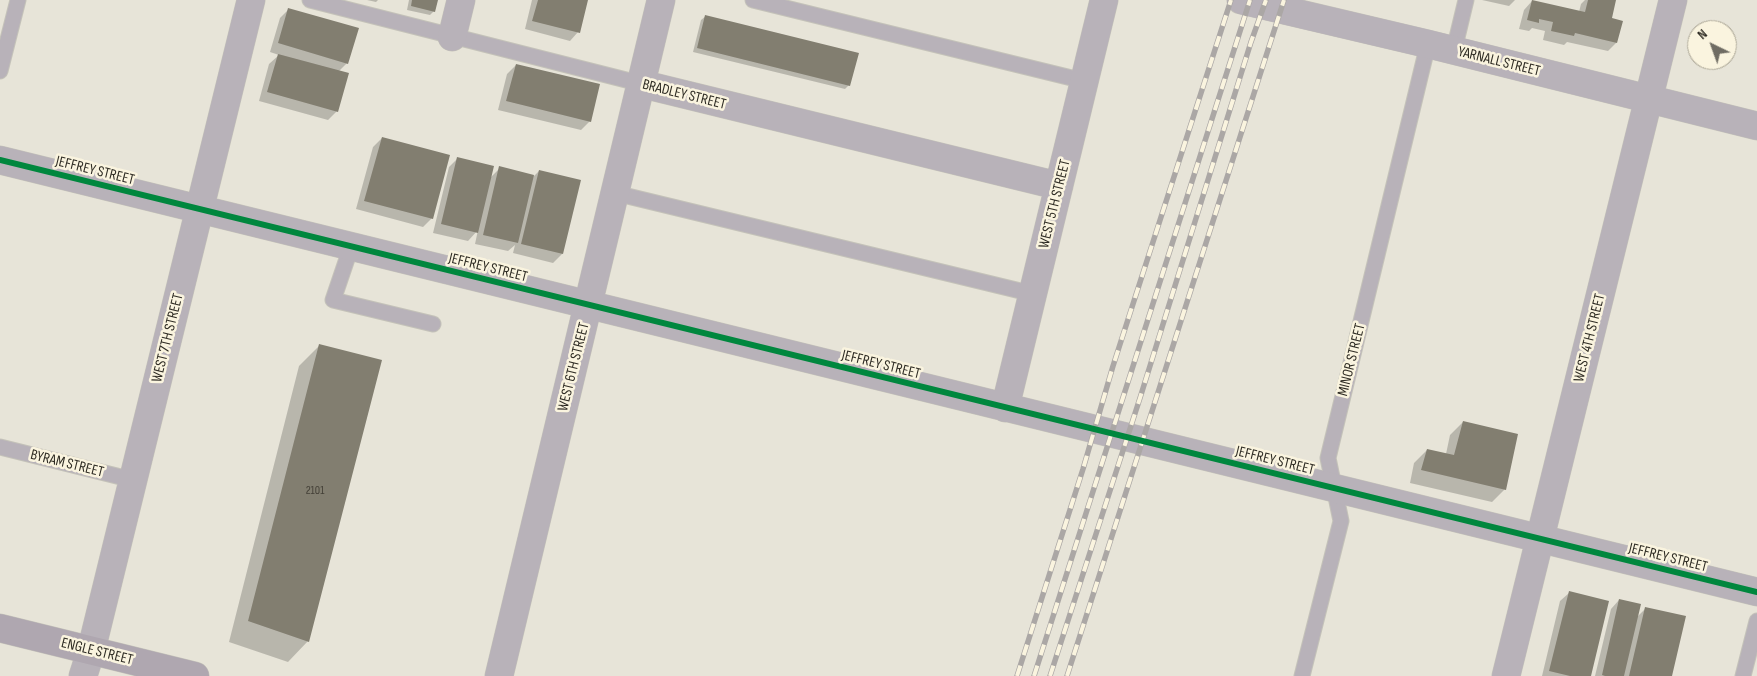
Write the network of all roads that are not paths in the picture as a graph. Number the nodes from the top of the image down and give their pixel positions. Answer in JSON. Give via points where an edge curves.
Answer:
{"nodes":[{"id":1,"x":18,"y":0,"type":"edge"},
{"id":2,"x":251,"y":0,"type":"edge"},
{"id":3,"x":310,"y":0,"type":"edge"},
{"id":4,"x":461,"y":0,"type":"edge"},
{"id":5,"x":661,"y":0,"type":"edge"},
{"id":6,"x":753,"y":0,"type":"edge"},
{"id":7,"x":1104,"y":0,"type":"edge"},
{"id":8,"x":1241,"y":0,"type":"edge"},
{"id":9,"x":1466,"y":0,"type":"edge"},
{"id":10,"x":1673,"y":0,"type":"edge"},
{"id":11,"x":452,"y":37,"type":"junction"},
{"id":12,"x":1441,"y":47,"type":"junction"},
{"id":13,"x":0,"y":71,"type":"edge"},
{"id":14,"x":1084,"y":81,"type":"junction"},
{"id":15,"x":642,"y":84,"type":"junction"},
{"id":16,"x":1649,"y":100,"type":"junction"},
{"id":17,"x":1757,"y":126,"type":"edge"},
{"id":18,"x":0,"y":160,"type":"edge"},
{"id":19,"x":1059,"y":186,"type":"junction"},
{"id":20,"x":615,"y":193,"type":"junction"},
{"id":21,"x":200,"y":210,"type":"junction"},
{"id":22,"x":351,"y":247,"type":"junction"},
{"id":23,"x":1033,"y":294,"type":"junction"},
{"id":24,"x":589,"y":306,"type":"junction"},
{"id":25,"x":433,"y":324,"type":"dead end"},
{"id":26,"x":1005,"y":408,"type":"junction"},
{"id":27,"x":0,"y":447,"type":"edge"},
{"id":28,"x":133,"y":480,"type":"junction"},
{"id":29,"x":1334,"y":488,"type":"junction"},
{"id":30,"x":1540,"y":539,"type":"junction"},
{"id":31,"x":1757,"y":592,"type":"edge"},
{"id":32,"x":1757,"y":621,"type":"edge"},
{"id":33,"x":0,"y":628,"type":"edge"},
{"id":34,"x":91,"y":651,"type":"junction"},
{"id":35,"x":83,"y":676,"type":"edge"},
{"id":36,"x":195,"y":676,"type":"edge"},
{"id":37,"x":499,"y":676,"type":"edge"},
{"id":38,"x":1302,"y":676,"type":"edge"},
{"id":39,"x":1506,"y":676,"type":"edge"},
{"id":40,"x":1743,"y":676,"type":"edge"}],
"edges":[{"from":1,"to":13,"type":"lane"},
{"from":2,"to":21,"type":"street","name":"WEST 7TH STREET"},
{"from":3,"to":11,"type":"lane","name":"BRADLEY STREET"},
{"from":4,"to":11,"type":"street"},
{"from":5,"to":15,"type":"street","name":"WEST 6TH STREET"},
{"from":6,"to":14,"type":"lane"},
{"from":7,"to":14,"type":"street","name":"WEST 5TH STREET"},
{"from":8,"to":12,"type":"street","name":"YARNALL STREET"},
{"from":9,"to":12,"type":"lane","name":"MINOR STREET"},
{"from":10,"to":16,"type":"street","name":"WEST 4TH STREET"},
{"from":11,"to":15,"type":"lane","name":"BRADLEY STREET"},
{"from":12,"to":16,"type":"street","name":"YARNALL STREET"},
{"from":12,"to":29,"type":"lane","name":"MINOR STREET","via":[[1328,458]]},
{"from":14,"to":19,"type":"street","name":"WEST 5TH STREET"},
{"from":15,"to":19,"type":"street","name":"BRADLEY STREET"},
{"from":15,"to":20,"type":"street","name":"WEST 6TH STREET"},
{"from":16,"to":17,"type":"street","name":"YARNALL STREET"},
{"from":16,"to":30,"type":"street","name":"WEST 4TH STREET"},
{"from":18,"to":21,"type":"street","name":"JEFFREY STREET"},
{"from":19,"to":23,"type":"street","name":"WEST 5TH STREET"},
{"from":20,"to":23,"type":"lane"},
{"from":20,"to":24,"type":"street","name":"WEST 6TH STREET"},
{"from":21,"to":22,"type":"street","name":"JEFFREY STREET"},
{"from":21,"to":28,"type":"street","name":"WEST 7TH STREET"},
{"from":22,"to":24,"type":"street","name":"JEFFREY STREET"},
{"from":22,"to":25,"type":"lane","via":[[333,300]]},
{"from":23,"to":26,"type":"street","name":"WEST 5TH STREET"},
{"from":24,"to":26,"type":"street","name":"JEFFREY STREET"},
{"from":24,"to":37,"type":"street","name":"WEST 6TH STREET"},
{"from":26,"to":29,"type":"street","name":"JEFFREY STREET"},
{"from":27,"to":28,"type":"lane","name":"BYRAM STREET"},
{"from":28,"to":34,"type":"street","name":"WEST 7TH STREET"},
{"from":29,"to":30,"type":"street","name":"JEFFREY STREET"},
{"from":29,"to":38,"type":"lane","name":"MINOR STREET","via":[[1341,521]]},
{"from":30,"to":31,"type":"street","name":"JEFFREY STREET"},
{"from":30,"to":39,"type":"street","name":"WEST 4TH STREET"},
{"from":32,"to":40,"type":"lane"},
{"from":33,"to":34,"type":"street","name":"ENGLE STREET"},
{"from":34,"to":35,"type":"street","name":"WEST 7TH STREET"},
{"from":34,"to":36,"type":"street","name":"ENGLE STREET"}]}
